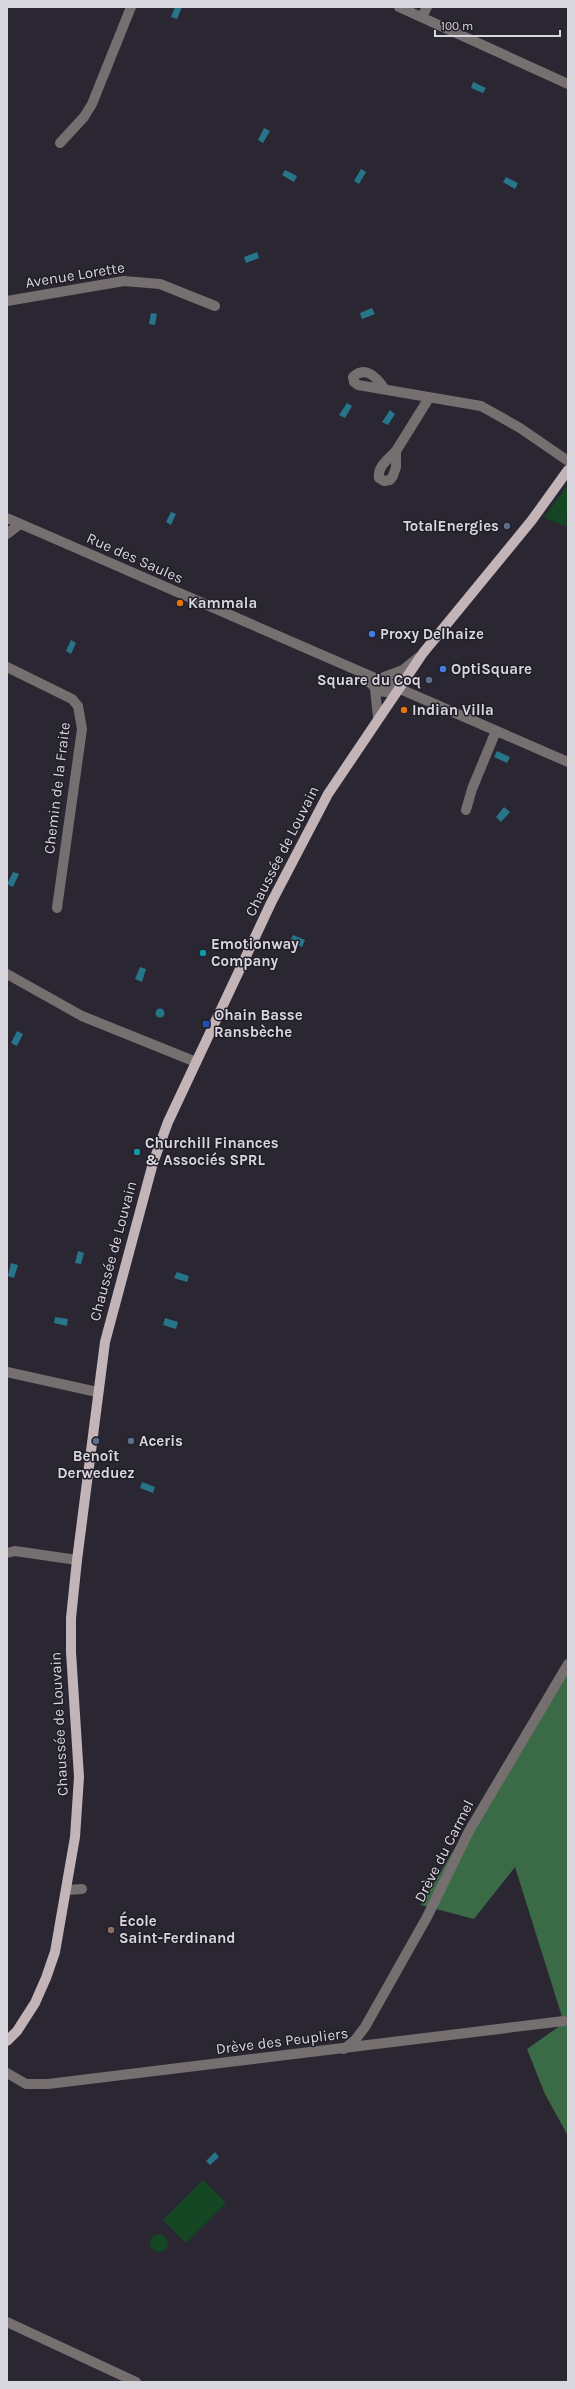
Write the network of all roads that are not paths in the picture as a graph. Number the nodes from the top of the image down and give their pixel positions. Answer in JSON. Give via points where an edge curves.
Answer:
{"nodes":[{"id":1,"x":131,"y":7,"type":"edge"},
{"id":2,"x":399,"y":7,"type":"edge"},
{"id":3,"x":427,"y":7,"type":"edge"},
{"id":4,"x":422,"y":17,"type":"junction"},
{"id":5,"x":568,"y":84,"type":"edge"},
{"id":6,"x":60,"y":143,"type":"dead end"},
{"id":7,"x":7,"y":301,"type":"edge"},
{"id":8,"x":215,"y":306,"type":"dead end"},
{"id":9,"x":384,"y":388,"type":"dead end"},
{"id":10,"x":429,"y":398,"type":"junction"},
{"id":11,"x":396,"y":451,"type":"dead end"},
{"id":12,"x":568,"y":461,"type":"edge"},
{"id":13,"x":568,"y":470,"type":"edge"},
{"id":14,"x":7,"y":518,"type":"edge"},
{"id":15,"x":20,"y":524,"type":"junction"},
{"id":16,"x":7,"y":534,"type":"edge"},
{"id":17,"x":423,"y":653,"type":"junction"},
{"id":18,"x":7,"y":667,"type":"edge"},
{"id":19,"x":377,"y":684,"type":"junction"},
{"id":20,"x":398,"y":689,"type":"junction"},
{"id":21,"x":378,"y":717,"type":"junction"},
{"id":22,"x":496,"y":731,"type":"junction"},
{"id":23,"x":568,"y":762,"type":"edge"},
{"id":24,"x":466,"y":810,"type":"dead end"},
{"id":25,"x":57,"y":908,"type":"dead end"},
{"id":26,"x":7,"y":974,"type":"edge"},
{"id":27,"x":196,"y":1062,"type":"junction"},
{"id":28,"x":7,"y":1372,"type":"edge"},
{"id":29,"x":97,"y":1392,"type":"junction"},
{"id":30,"x":7,"y":1553,"type":"edge"},
{"id":31,"x":77,"y":1560,"type":"junction"},
{"id":32,"x":568,"y":1664,"type":"edge"},
{"id":33,"x":82,"y":1889,"type":"dead end"},
{"id":34,"x":67,"y":1890,"type":"junction"},
{"id":35,"x":564,"y":2021,"type":"dead end"},
{"id":36,"x":7,"y":2041,"type":"edge"},
{"id":37,"x":344,"y":2048,"type":"junction"},
{"id":38,"x":7,"y":2074,"type":"edge"},
{"id":39,"x":7,"y":2322,"type":"edge"},
{"id":40,"x":136,"y":2382,"type":"edge"}],
"edges":[{"from":1,"to":6,"type":"street","via":[[92,104],[84,117]]},
{"from":2,"to":4,"type":"street"},
{"from":3,"to":4,"type":"street"},
{"from":4,"to":5,"type":"street"},
{"from":7,"to":8,"type":"street","name":"Avenue Lorette","via":[[124,281],[160,284]]},
{"from":9,"to":10,"type":"street"},
{"from":10,"to":11,"type":"street"},
{"from":10,"to":12,"type":"street","via":[[488,409],[549,446]]},
{"from":13,"to":17,"type":"main road","name":"Chaussée de Louvain","via":[[532,520]]},
{"from":14,"to":15,"type":"street","name":"Rue des Saules"},
{"from":15,"to":16,"type":"street"},
{"from":15,"to":19,"type":"street","name":"Rue des Saules","via":[[361,673]]},
{"from":17,"to":19,"type":"street","via":[[404,670]]},
{"from":17,"to":20,"type":"main road","name":"Chaussée de Louvain"},
{"from":18,"to":25,"type":"street","name":"Chemin de la Fraite","via":[[72,699],[78,706],[82,721]]},
{"from":19,"to":20,"type":"street","name":"Rue des Saules","via":[[384,693]]},
{"from":19,"to":21,"type":"street"},
{"from":20,"to":21,"type":"main road","name":"Chaussée de Louvain"},
{"from":20,"to":22,"type":"street"},
{"from":21,"to":27,"type":"main road","name":"Chaussée de Louvain","via":[[321,808],[271,903]]},
{"from":22,"to":23,"type":"street"},
{"from":22,"to":24,"type":"street"},
{"from":26,"to":27,"type":"street","via":[[82,1016]]},
{"from":27,"to":29,"type":"main road","name":"Chaussée de Louvain","via":[[168,1122],[139,1209],[105,1342]]},
{"from":28,"to":29,"type":"street"},
{"from":29,"to":31,"type":"main road","name":"Chaussée de Louvain"},
{"from":30,"to":31,"type":"street","via":[[15,1551]]},
{"from":31,"to":34,"type":"main road","name":"Chaussée de Louvain","via":[[70,1652],[79,1777],[78,1807]]},
{"from":32,"to":37,"type":"street","name":"Drève du Carmel","via":[[469,1830],[427,1917],[365,2027],[355,2040]]},
{"from":33,"to":34,"type":"street"},
{"from":34,"to":36,"type":"main road","name":"Chaussée de Louvain","via":[[55,1952],[46,1978],[35,2003],[17,2031]]},
{"from":35,"to":37,"type":"street","name":"Drève des Peupliers"},
{"from":37,"to":38,"type":"street","name":"Drève des Peupliers","via":[[42,2085],[21,2082]]},
{"from":39,"to":40,"type":"street"}]}
